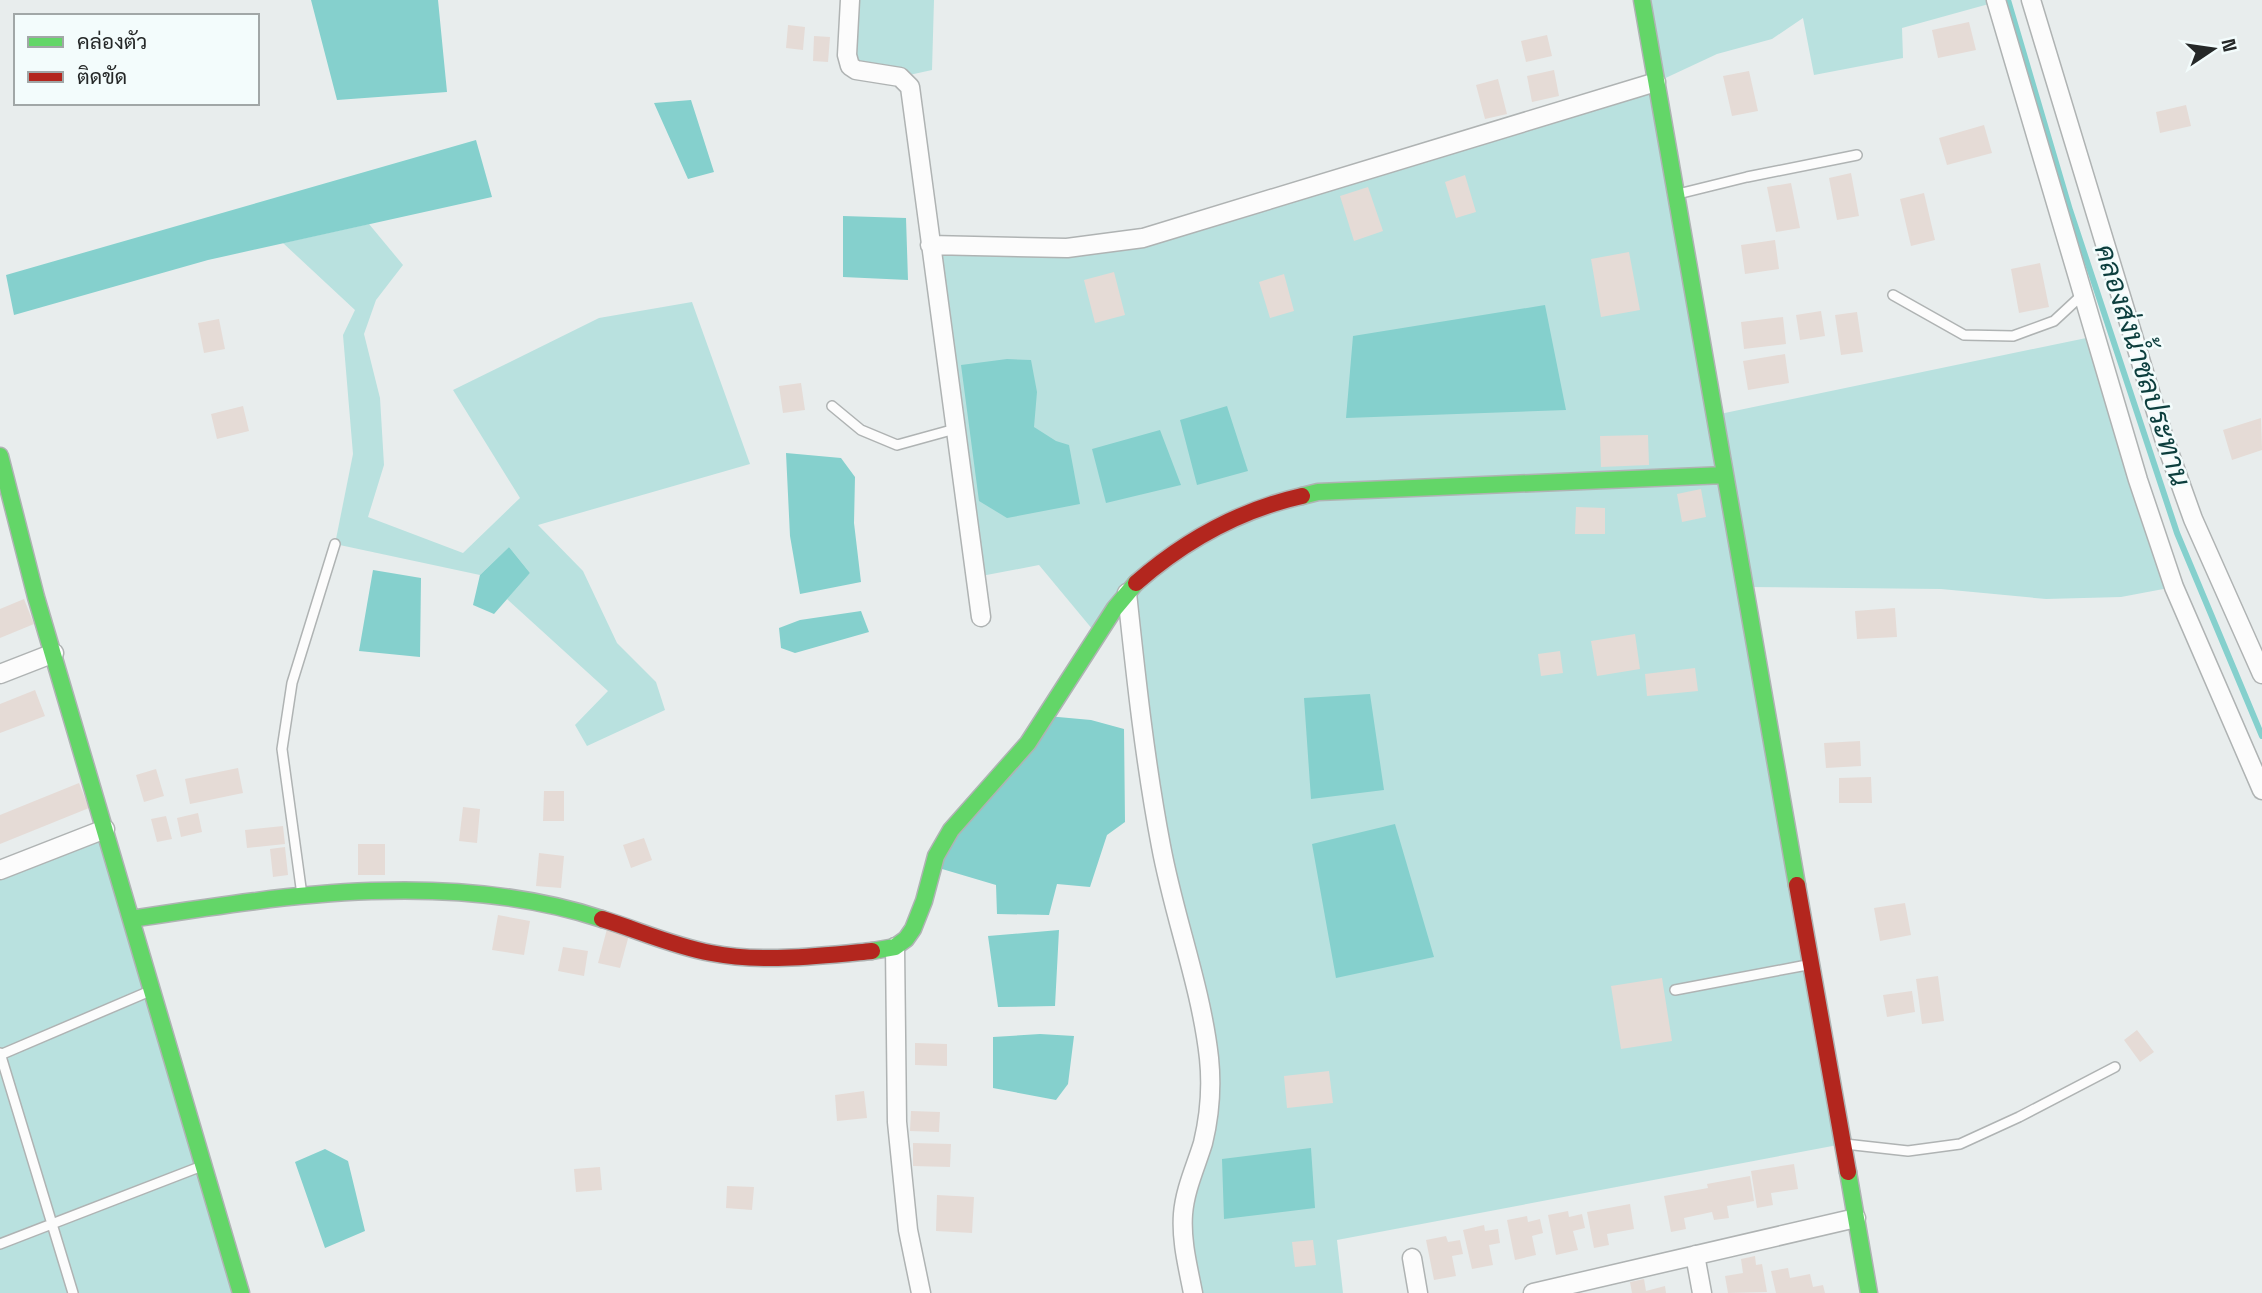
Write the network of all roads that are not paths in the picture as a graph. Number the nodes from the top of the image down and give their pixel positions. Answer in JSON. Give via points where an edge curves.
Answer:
{"nodes":[{"id":1,"x":850,"y":0,"type":"edge"},
{"id":2,"x":1642,"y":0,"type":"edge"},
{"id":3,"x":1996,"y":0,"type":"edge"},
{"id":4,"x":2031,"y":0,"type":"edge"},
{"id":5,"x":1656,"y":82,"type":"junction"},
{"id":6,"x":1857,"y":155,"type":"dead end"},
{"id":7,"x":1676,"y":195,"type":"junction"},
{"id":8,"x":930,"y":245,"type":"junction"},
{"id":9,"x":2084,"y":294,"type":"junction"},
{"id":10,"x":1892,"y":295,"type":"dead end"},
{"id":11,"x":832,"y":406,"type":"dead end"},
{"id":12,"x":956,"y":429,"type":"junction"},
{"id":13,"x":0,"y":456,"type":"edge"},
{"id":14,"x":1725,"y":475,"type":"junction"},
{"id":15,"x":4,"y":487,"type":"edge"},
{"id":16,"x":335,"y":544,"type":"dead end"},
{"id":17,"x":1127,"y":593,"type":"junction"},
{"id":18,"x":981,"y":617,"type":"dead end"},
{"id":19,"x":54,"y":653,"type":"junction"},
{"id":20,"x":0,"y":674,"type":"edge"},
{"id":21,"x":2262,"y":674,"type":"edge"},
{"id":22,"x":2262,"y":790,"type":"edge"},
{"id":23,"x":105,"y":829,"type":"junction"},
{"id":24,"x":0,"y":870,"type":"edge"},
{"id":25,"x":302,"y":896,"type":"junction"},
{"id":26,"x":131,"y":919,"type":"junction"},
{"id":27,"x":895,"y":947,"type":"junction"},
{"id":28,"x":1812,"y":964,"type":"junction"},
{"id":29,"x":152,"y":990,"type":"junction"},
{"id":30,"x":1675,"y":990,"type":"dead end"},
{"id":31,"x":0,"y":1054,"type":"edge"},
{"id":32,"x":2115,"y":1067,"type":"dead end"},
{"id":33,"x":1843,"y":1144,"type":"junction"},
{"id":34,"x":203,"y":1166,"type":"junction"},
{"id":35,"x":1856,"y":1218,"type":"junction"},
{"id":36,"x":52,"y":1224,"type":"junction"},
{"id":37,"x":0,"y":1244,"type":"edge"},
{"id":38,"x":1695,"y":1255,"type":"junction"},
{"id":39,"x":1412,"y":1258,"type":"dead end"},
{"id":40,"x":1559,"y":1290,"type":"edge"},
{"id":41,"x":74,"y":1293,"type":"edge"},
{"id":42,"x":241,"y":1293,"type":"edge"},
{"id":43,"x":921,"y":1293,"type":"edge"},
{"id":44,"x":1193,"y":1293,"type":"edge"},
{"id":45,"x":1418,"y":1293,"type":"edge"},
{"id":46,"x":1533,"y":1293,"type":"edge"},
{"id":47,"x":1702,"y":1293,"type":"edge"},
{"id":48,"x":1869,"y":1293,"type":"edge"}],
"edges":[{"from":1,"to":8,"type":"street","via":[[850,66],[900,77],[910,87]]},
{"from":2,"to":5,"type":"street"},
{"from":3,"to":9,"type":"street"},
{"from":4,"to":21,"type":"street","via":[[2164,438],[2193,519]]},
{"from":5,"to":7,"type":"street"},
{"from":5,"to":8,"type":"street","via":[[1143,238],[1067,248]]},
{"from":6,"to":7,"type":"lane"},
{"from":7,"to":14,"type":"street"},
{"from":8,"to":12,"type":"street"},
{"from":9,"to":10,"type":"lane","via":[[2054,321],[2013,336],[1964,335]]},
{"from":9,"to":22,"type":"street","via":[[2174,587]]},
{"from":11,"to":12,"type":"lane","via":[[861,430],[897,446]]},
{"from":12,"to":18,"type":"street"},
{"from":13,"to":15,"type":"street"},
{"from":14,"to":17,"type":"street","via":[[1318,492],[1251,510],[1212,529],[1145,575]]},
{"from":14,"to":28,"type":"street"},
{"from":15,"to":19,"type":"street"},
{"from":16,"to":25,"type":"lane","via":[[292,683],[282,749]]},
{"from":17,"to":27,"type":"street","via":[[1021,752],[940,846],[913,931]]},
{"from":17,"to":44,"type":"street","via":[[1161,847],[1209,1058],[1211,1100],[1183,1213],[1183,1243]]},
{"from":19,"to":20,"type":"street"},
{"from":19,"to":23,"type":"street"},
{"from":23,"to":24,"type":"street"},
{"from":23,"to":26,"type":"street"},
{"from":25,"to":26,"type":"street"},
{"from":25,"to":27,"type":"street","via":[[431,891],[510,897],[739,958]]},
{"from":26,"to":29,"type":"street"},
{"from":27,"to":43,"type":"street","via":[[897,1122],[908,1230]]},
{"from":28,"to":30,"type":"lane"},
{"from":28,"to":33,"type":"street"},
{"from":29,"to":31,"type":"lane"},
{"from":29,"to":34,"type":"street"},
{"from":31,"to":36,"type":"lane"},
{"from":32,"to":33,"type":"lane","via":[[1960,1144],[1908,1151]]},
{"from":33,"to":35,"type":"street"},
{"from":34,"to":36,"type":"lane"},
{"from":34,"to":42,"type":"street"},
{"from":35,"to":38,"type":"street"},
{"from":35,"to":48,"type":"street"},
{"from":36,"to":37,"type":"lane"},
{"from":36,"to":41,"type":"lane"},
{"from":38,"to":40,"type":"street"},
{"from":38,"to":47,"type":"street"},
{"from":39,"to":45,"type":"street"},
{"from":40,"to":46,"type":"street"}]}
